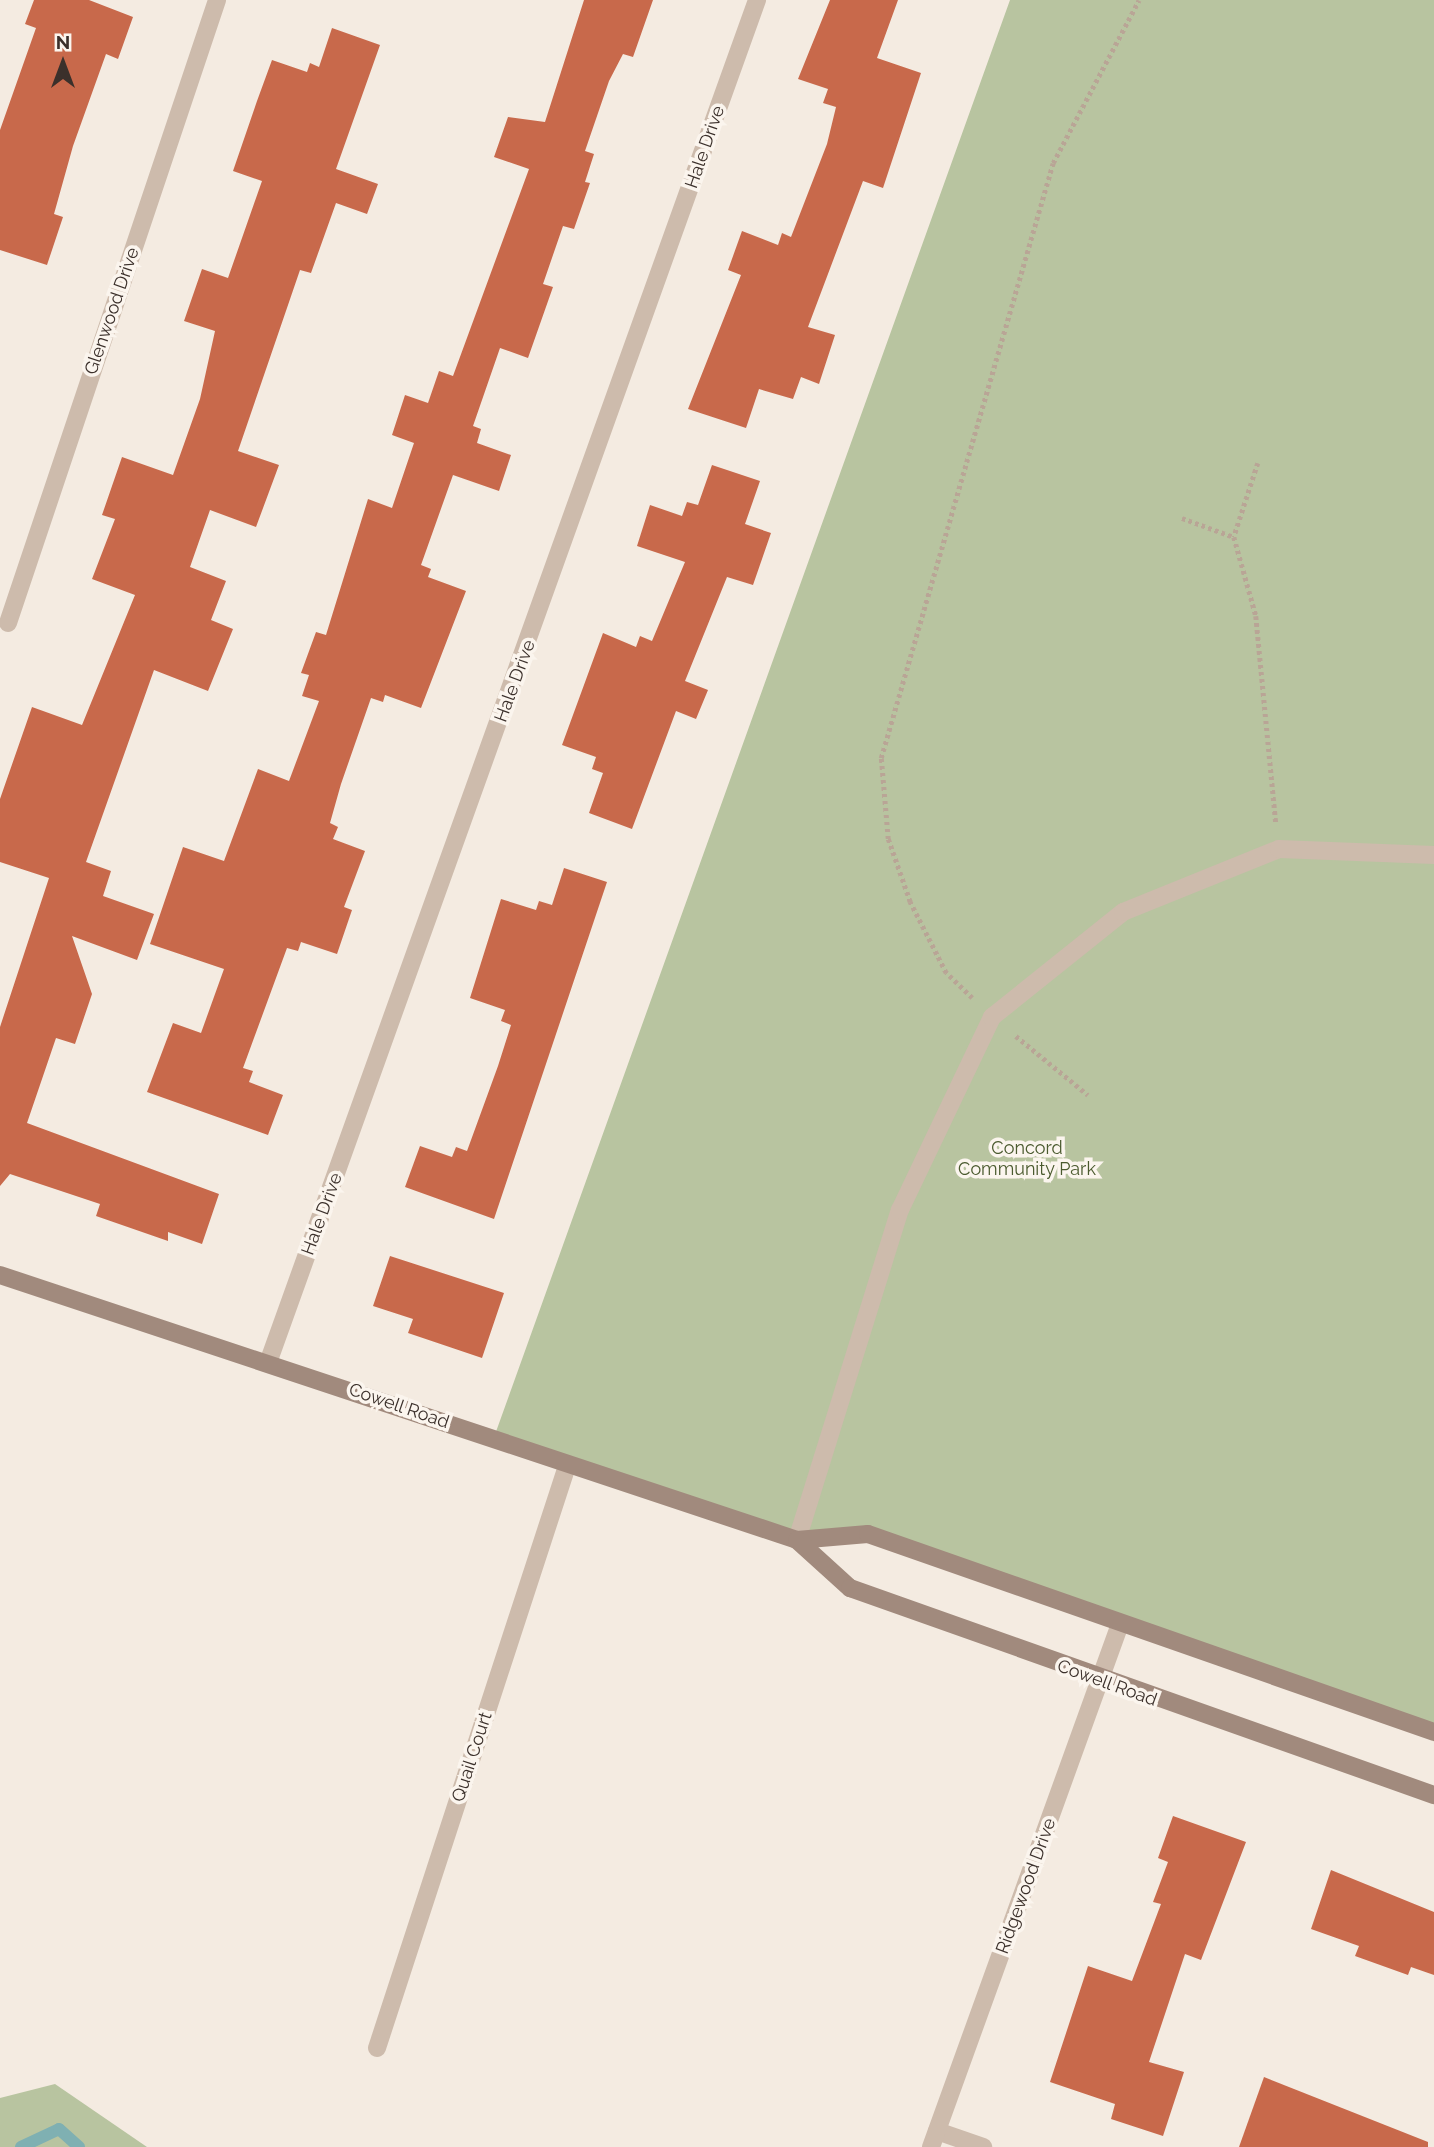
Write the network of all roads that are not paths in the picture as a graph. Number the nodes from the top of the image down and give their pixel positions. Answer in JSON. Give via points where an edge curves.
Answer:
{"nodes":[{"id":1,"x":217,"y":0,"type":"edge"},
{"id":2,"x":757,"y":0,"type":"edge"},
{"id":3,"x":8,"y":623,"type":"dead end"},
{"id":4,"x":1434,"y":855,"type":"edge"},
{"id":5,"x":0,"y":1275,"type":"edge"},
{"id":6,"x":269,"y":1360,"type":"junction"},
{"id":7,"x":567,"y":1466,"type":"junction"},
{"id":8,"x":797,"y":1540,"type":"junction"},
{"id":9,"x":1120,"y":1624,"type":"junction"},
{"id":10,"x":1100,"y":1681,"type":"junction"},
{"id":11,"x":1434,"y":1732,"type":"edge"},
{"id":12,"x":1434,"y":1795,"type":"edge"},
{"id":13,"x":377,"y":2048,"type":"dead end"},
{"id":14,"x":934,"y":2139,"type":"edge"},
{"id":15,"x":983,"y":2147,"type":"edge"}],
"edges":[{"from":1,"to":3,"type":"street","name":"Glenwood Drive"},
{"from":2,"to":6,"type":"street","name":"Hale Drive"},
{"from":4,"to":8,"type":"street","via":[[1279,849],[1123,912],[992,1017],[900,1210]]},
{"from":5,"to":6,"type":"street","name":"Cowell Road"},
{"from":6,"to":7,"type":"street","name":"Cowell Road"},
{"from":7,"to":8,"type":"street","name":"Cowell Road"},
{"from":7,"to":13,"type":"street","name":"Quail Court"},
{"from":8,"to":9,"type":"street","name":"Cowell Road","via":[[868,1534]]},
{"from":8,"to":10,"type":"street","name":"Cowell Road","via":[[850,1588]]},
{"from":9,"to":10,"type":"street","name":"Ridgewood Drive"},
{"from":9,"to":11,"type":"street","name":"Cowell Road"},
{"from":10,"to":12,"type":"street","name":"Cowell Road"},
{"from":10,"to":14,"type":"street","name":"Ridgewood Drive"},
{"from":14,"to":15,"type":"street"}]}
